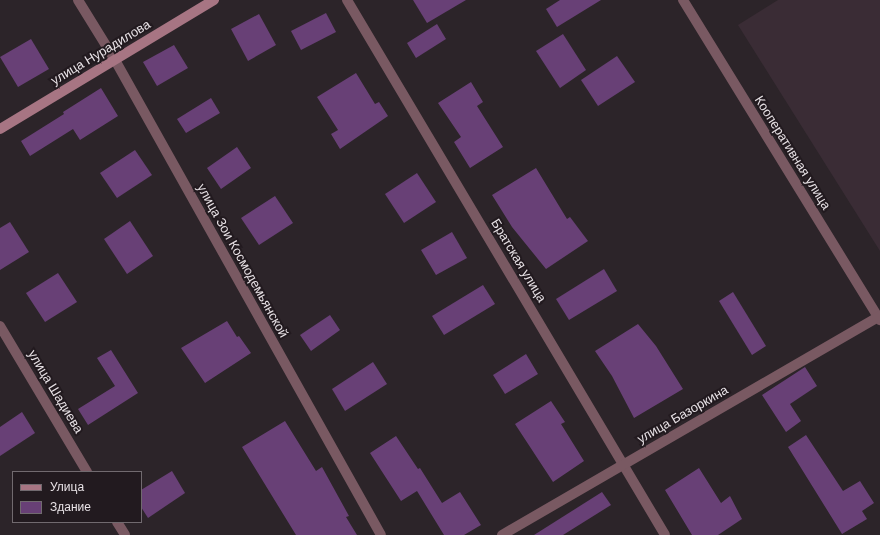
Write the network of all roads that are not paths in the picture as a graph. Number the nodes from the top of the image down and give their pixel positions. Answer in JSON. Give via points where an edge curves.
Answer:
{"nodes":[{"id":1,"x":78,"y":0,"type":"edge"},
{"id":2,"x":214,"y":0,"type":"edge"},
{"id":3,"x":347,"y":0,"type":"edge"},
{"id":4,"x":683,"y":0,"type":"edge"},
{"id":5,"x":115,"y":60,"type":"junction"},
{"id":6,"x":0,"y":129,"type":"edge"},
{"id":7,"x":879,"y":318,"type":"edge"},
{"id":8,"x":0,"y":326,"type":"edge"},
{"id":9,"x":624,"y":464,"type":"junction"},
{"id":10,"x":86,"y":471,"type":"edge"},
{"id":11,"x":118,"y":523,"type":"edge"},
{"id":12,"x":125,"y":535,"type":"edge"},
{"id":13,"x":381,"y":535,"type":"edge"},
{"id":14,"x":502,"y":535,"type":"edge"},
{"id":15,"x":665,"y":535,"type":"edge"}],
"edges":[{"from":1,"to":5,"type":"street","name":"улица Зои Космодемьянской"},
{"from":2,"to":5,"type":"street","name":"улица Нурадилова"},
{"from":3,"to":9,"type":"street","name":"Братская улица"},
{"from":4,"to":7,"type":"street","name":"Кооперативная улица"},
{"from":5,"to":6,"type":"street","name":"улица Нурадилова"},
{"from":5,"to":13,"type":"street","name":"улица Зои Космодемьянской"},
{"from":7,"to":9,"type":"street","name":"улица Базоркина"},
{"from":8,"to":10,"type":"street","name":"улица Шадиева"},
{"from":9,"to":14,"type":"street","name":"улица Базоркина"},
{"from":9,"to":15,"type":"street","name":"Братская улица"},
{"from":11,"to":12,"type":"street"}]}
